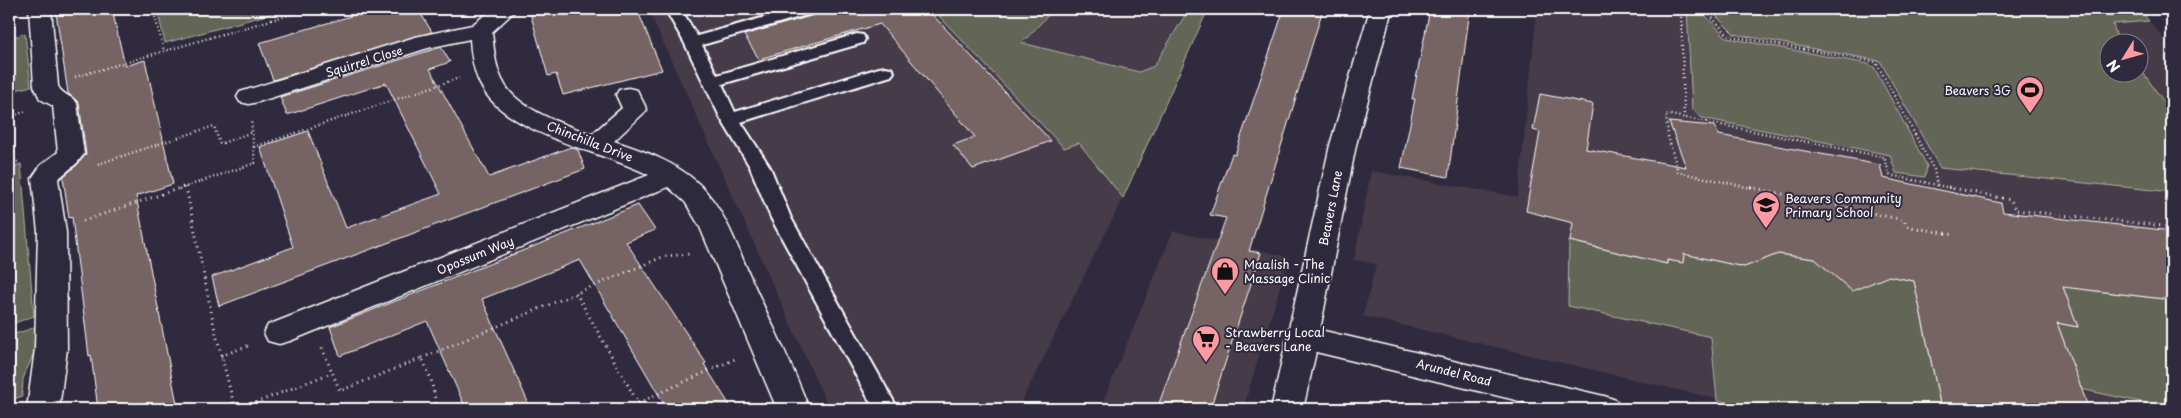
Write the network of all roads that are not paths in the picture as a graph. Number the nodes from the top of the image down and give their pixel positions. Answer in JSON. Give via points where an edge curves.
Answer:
{"nodes":[{"id":1,"x":40,"y":9,"type":"edge"},
{"id":2,"x":506,"y":9,"type":"edge"},
{"id":3,"x":672,"y":9,"type":"edge"},
{"id":4,"x":811,"y":9,"type":"edge"},
{"id":5,"x":1381,"y":9,"type":"edge"},
{"id":6,"x":480,"y":30,"type":"junction"},
{"id":7,"x":857,"y":39,"type":"dead end"},
{"id":8,"x":692,"y":42,"type":"junction"},
{"id":9,"x":885,"y":72,"type":"dead end"},
{"id":10,"x":711,"y":82,"type":"junction"},
{"id":11,"x":628,"y":95,"type":"dead end"},
{"id":12,"x":249,"y":97,"type":"road end"},
{"id":13,"x":730,"y":119,"type":"junction"},
{"id":14,"x":597,"y":143,"type":"junction"},
{"id":15,"x":671,"y":176,"type":"junction"},
{"id":16,"x":279,"y":334,"type":"dead end"},
{"id":17,"x":1304,"y":338,"type":"junction"},
{"id":18,"x":43,"y":409,"type":"edge"},
{"id":19,"x":793,"y":409,"type":"edge"},
{"id":20,"x":886,"y":409,"type":"edge"},
{"id":21,"x":1287,"y":409,"type":"edge"},
{"id":22,"x":1604,"y":409,"type":"edge"}],
"edges":[{"from":1,"to":18,"type":"street","via":[[46,86],[49,94],[65,103],[71,154],[48,172],[45,181],[52,232],[51,350]]},
{"from":2,"to":6,"type":"street"},
{"from":3,"to":8,"type":"lane"},
{"from":4,"to":8,"type":"lane"},
{"from":5,"to":17,"type":"street","name":"Beavers Lane","via":[[1343,145]]},
{"from":6,"to":12,"type":"street","name":"Squirrel Close","via":[[422,42]]},
{"from":6,"to":14,"type":"street","name":"Chinchilla Drive","via":[[486,70],[496,91],[519,111],[553,128]]},
{"from":7,"to":10,"type":"lane"},
{"from":8,"to":10,"type":"lane"},
{"from":9,"to":13,"type":"lane"},
{"from":10,"to":13,"type":"lane"},
{"from":11,"to":14,"type":"street","via":[[636,110]]},
{"from":13,"to":20,"type":"lane","via":[[760,167],[781,218]]},
{"from":14,"to":15,"type":"street","name":"Chinchilla Drive"},
{"from":15,"to":16,"type":"street","name":"Opossum Way"},
{"from":15,"to":19,"type":"street","name":"Chinchilla Drive","via":[[700,202]]},
{"from":17,"to":21,"type":"street","name":"Beavers Lane"},
{"from":17,"to":22,"type":"street","name":"Arundel Road"}]}
